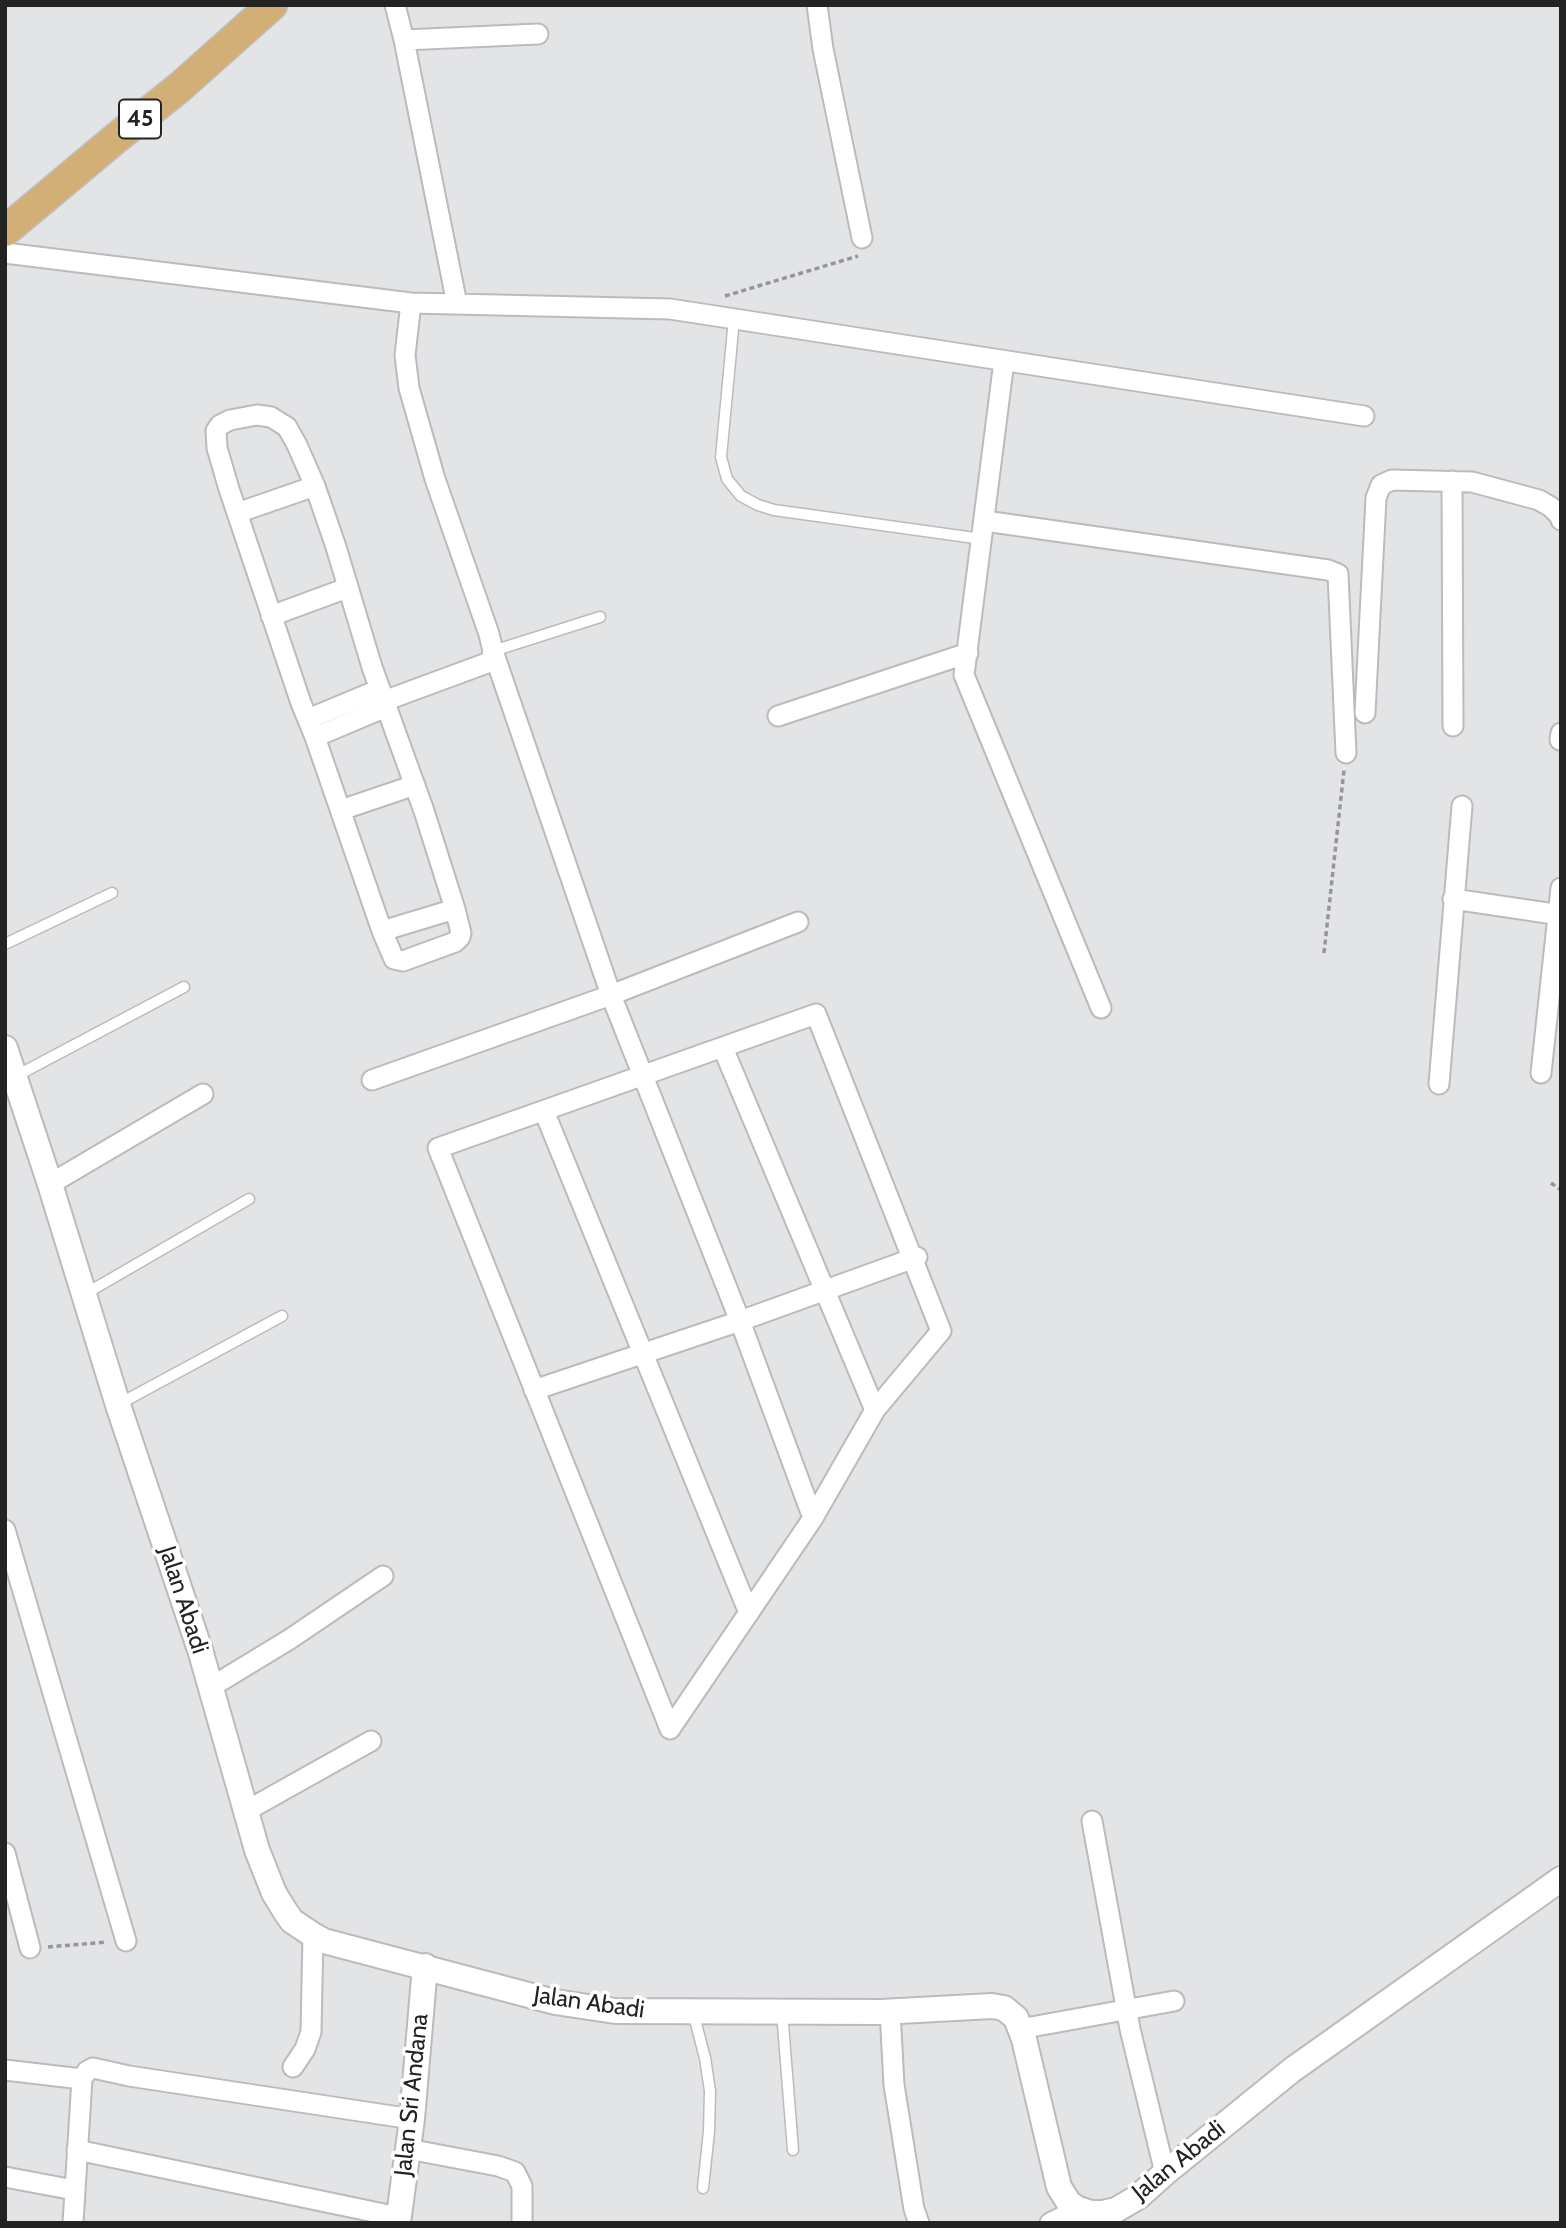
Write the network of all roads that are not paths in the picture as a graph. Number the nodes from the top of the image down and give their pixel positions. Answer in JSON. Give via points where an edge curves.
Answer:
{"nodes":[{"id":1,"x":272,"y":5,"type":"edge"},
{"id":2,"x":395,"y":5,"type":"edge"},
{"id":3,"x":817,"y":5,"type":"edge"},
{"id":4,"x":538,"y":34,"type":"dead end"},
{"id":5,"x":404,"y":40,"type":"junction"},
{"id":6,"x":5,"y":231,"type":"edge"},
{"id":7,"x":862,"y":238,"type":"road end"},
{"id":8,"x":5,"y":253,"type":"edge"},
{"id":9,"x":411,"y":303,"type":"junction"},
{"id":10,"x":457,"y":304,"type":"junction"},
{"id":11,"x":734,"y":319,"type":"junction"},
{"id":12,"x":1004,"y":361,"type":"junction"},
{"id":13,"x":1364,"y":416,"type":"dead end"},
{"id":14,"x":1452,"y":481,"type":"junction"},
{"id":15,"x":315,"y":486,"type":"junction"},
{"id":16,"x":237,"y":513,"type":"junction"},
{"id":17,"x":1561,"y":520,"type":"edge"},
{"id":18,"x":983,"y":530,"type":"junction"},
{"id":19,"x":347,"y":588,"type":"junction"},
{"id":20,"x":271,"y":615,"type":"junction"},
{"id":21,"x":600,"y":618,"type":"dead end"},
{"id":22,"x":493,"y":651,"type":"junction"},
{"id":23,"x":968,"y":653,"type":"junction"},
{"id":24,"x":383,"y":699,"type":"junction"},
{"id":25,"x":1365,"y":713,"type":"dead end"},
{"id":26,"x":778,"y":716,"type":"dead end"},
{"id":27,"x":1453,"y":726,"type":"dead end"},
{"id":28,"x":311,"y":728,"type":"junction"},
{"id":29,"x":1561,"y":733,"type":"edge"},
{"id":30,"x":1560,"y":740,"type":"edge"},
{"id":31,"x":1346,"y":753,"type":"road end"},
{"id":32,"x":415,"y":785,"type":"junction"},
{"id":33,"x":1462,"y":806,"type":"dead end"},
{"id":34,"x":341,"y":810,"type":"junction"},
{"id":35,"x":1561,"y":888,"type":"edge"},
{"id":36,"x":112,"y":893,"type":"dead end"},
{"id":37,"x":1453,"y":900,"type":"junction"},
{"id":38,"x":455,"y":909,"type":"junction"},
{"id":39,"x":1559,"y":915,"type":"edge"},
{"id":40,"x":798,"y":922,"type":"dead end"},
{"id":41,"x":382,"y":931,"type":"junction"},
{"id":42,"x":5,"y":944,"type":"edge"},
{"id":43,"x":184,"y":987,"type":"dead end"},
{"id":44,"x":611,"y":995,"type":"junction"},
{"id":45,"x":1101,"y":1008,"type":"dead end"},
{"id":46,"x":5,"y":1048,"type":"edge"},
{"id":47,"x":723,"y":1048,"type":"junction"},
{"id":48,"x":1541,"y":1073,"type":"dead end"},
{"id":49,"x":16,"y":1076,"type":"junction"},
{"id":50,"x":643,"y":1076,"type":"junction"},
{"id":51,"x":372,"y":1080,"type":"dead end"},
{"id":52,"x":1439,"y":1084,"type":"dead end"},
{"id":53,"x":203,"y":1094,"type":"dead end"},
{"id":54,"x":544,"y":1111,"type":"junction"},
{"id":55,"x":50,"y":1184,"type":"junction"},
{"id":56,"x":250,"y":1199,"type":"dead end"},
{"id":57,"x":914,"y":1258,"type":"junction"},
{"id":58,"x":825,"y":1290,"type":"junction"},
{"id":59,"x":85,"y":1294,"type":"junction"},
{"id":60,"x":282,"y":1316,"type":"dead end"},
{"id":61,"x":740,"y":1321,"type":"junction"},
{"id":62,"x":643,"y":1354,"type":"junction"},
{"id":63,"x":534,"y":1390,"type":"junction"},
{"id":64,"x":118,"y":1405,"type":"junction"},
{"id":65,"x":875,"y":1410,"type":"junction"},
{"id":66,"x":813,"y":1518,"type":"junction"},
{"id":67,"x":6,"y":1534,"type":"edge"},
{"id":68,"x":383,"y":1576,"type":"dead end"},
{"id":69,"x":749,"y":1613,"type":"junction"},
{"id":70,"x":212,"y":1688,"type":"junction"},
{"id":71,"x":371,"y":1741,"type":"dead end"},
{"id":72,"x":246,"y":1811,"type":"junction"},
{"id":73,"x":1092,"y":1821,"type":"dead end"},
{"id":74,"x":5,"y":1853,"type":"edge"},
{"id":75,"x":1561,"y":1879,"type":"edge"},
{"id":76,"x":313,"y":1935,"type":"junction"},
{"id":77,"x":126,"y":1941,"type":"road end"},
{"id":78,"x":30,"y":1948,"type":"road end"},
{"id":79,"x":425,"y":1966,"type":"junction"},
{"id":80,"x":1174,"y":2001,"type":"dead end"},
{"id":81,"x":1126,"y":2009,"type":"junction"},
{"id":82,"x":890,"y":2011,"type":"junction"},
{"id":83,"x":693,"y":2012,"type":"junction"},
{"id":84,"x":782,"y":2012,"type":"junction"},
{"id":85,"x":1020,"y":2029,"type":"junction"},
{"id":86,"x":293,"y":2067,"type":"dead end"},
{"id":87,"x":5,"y":2070,"type":"edge"},
{"id":88,"x":82,"y":2079,"type":"junction"},
{"id":89,"x":412,"y":2119,"type":"junction"},
{"id":90,"x":408,"y":2149,"type":"junction"},
{"id":91,"x":77,"y":2150,"type":"junction"},
{"id":92,"x":793,"y":2150,"type":"dead end"},
{"id":93,"x":1165,"y":2173,"type":"junction"},
{"id":94,"x":5,"y":2177,"type":"edge"},
{"id":95,"x":703,"y":2188,"type":"dead end"},
{"id":96,"x":74,"y":2190,"type":"junction"},
{"id":97,"x":1078,"y":2209,"type":"junction"},
{"id":98,"x":398,"y":2220,"type":"edge"},
{"id":99,"x":73,"y":2223,"type":"edge"},
{"id":100,"x":522,"y":2223,"type":"edge"},
{"id":101,"x":919,"y":2223,"type":"edge"},
{"id":102,"x":1050,"y":2223,"type":"edge"}],
"edges":[{"from":1,"to":6,"type":"main road","number":"45","via":[[180,88]]},
{"from":2,"to":5,"type":"street"},
{"from":3,"to":7,"type":"street"},
{"from":4,"to":5,"type":"street"},
{"from":5,"to":10,"type":"street"},
{"from":8,"to":9,"type":"street"},
{"from":9,"to":10,"type":"street"},
{"from":9,"to":22,"type":"street","via":[[405,355],[409,388]]},
{"from":10,"to":11,"type":"street","via":[[670,309]]},
{"from":11,"to":12,"type":"street"},
{"from":11,"to":18,"type":"lane","via":[[721,457],[727,479],[741,496],[775,510]]},
{"from":12,"to":13,"type":"street"},
{"from":12,"to":18,"type":"street"},
{"from":14,"to":17,"type":"street","via":[[1539,500]]},
{"from":14,"to":25,"type":"street","via":[[1392,480],[1381,485],[1376,498]]},
{"from":14,"to":27,"type":"street"},
{"from":15,"to":16,"type":"street"},
{"from":15,"to":16,"type":"street","via":[[288,427],[257,415],[230,420],[216,431]]},
{"from":15,"to":19,"type":"street"},
{"from":16,"to":20,"type":"street"},
{"from":18,"to":23,"type":"street"},
{"from":18,"to":31,"type":"street","via":[[1338,574]]},
{"from":19,"to":20,"type":"street"},
{"from":19,"to":24,"type":"street"},
{"from":20,"to":28,"type":"street"},
{"from":21,"to":22,"type":"lane"},
{"from":22,"to":24,"type":"street","via":[[491,660],[480,667]]},
{"from":22,"to":44,"type":"street"},
{"from":23,"to":26,"type":"street"},
{"from":23,"to":45,"type":"street","via":[[964,675]]},
{"from":24,"to":28,"type":"street"},
{"from":24,"to":32,"type":"street"},
{"from":28,"to":34,"type":"street"},
{"from":29,"to":30,"type":"street"},
{"from":32,"to":34,"type":"street"},
{"from":32,"to":38,"type":"street"},
{"from":33,"to":37,"type":"street"},
{"from":34,"to":41,"type":"street"},
{"from":35,"to":39,"type":"street"},
{"from":36,"to":42,"type":"lane"},
{"from":37,"to":39,"type":"street"},
{"from":37,"to":52,"type":"street"},
{"from":38,"to":41,"type":"street"},
{"from":38,"to":41,"type":"street","via":[[459,939],[403,961],[394,959]]},
{"from":39,"to":48,"type":"street"},
{"from":40,"to":44,"type":"street"},
{"from":43,"to":49,"type":"lane"},
{"from":44,"to":50,"type":"street"},
{"from":44,"to":51,"type":"street"},
{"from":46,"to":49,"type":"street","name":"Jalan Abadi"},
{"from":47,"to":50,"type":"street"},
{"from":47,"to":57,"type":"street","via":[[816,1014]]},
{"from":47,"to":58,"type":"street"},
{"from":49,"to":55,"type":"street","name":"Jalan Abadi"},
{"from":50,"to":54,"type":"street"},
{"from":50,"to":61,"type":"street"},
{"from":53,"to":55,"type":"street"},
{"from":54,"to":62,"type":"street"},
{"from":54,"to":63,"type":"street","via":[[439,1148]]},
{"from":55,"to":59,"type":"street","name":"Jalan Abadi"},
{"from":56,"to":59,"type":"lane"},
{"from":57,"to":58,"type":"street"},
{"from":57,"to":65,"type":"street","via":[[941,1331]]},
{"from":58,"to":61,"type":"street"},
{"from":58,"to":65,"type":"street"},
{"from":59,"to":64,"type":"street","name":"Jalan Abadi"},
{"from":60,"to":64,"type":"lane"},
{"from":61,"to":62,"type":"street"},
{"from":61,"to":66,"type":"street"},
{"from":62,"to":63,"type":"street"},
{"from":62,"to":69,"type":"street"},
{"from":63,"to":69,"type":"street","via":[[670,1728]]},
{"from":64,"to":70,"type":"street","name":"Jalan Abadi"},
{"from":65,"to":66,"type":"street"},
{"from":66,"to":69,"type":"street"},
{"from":67,"to":77,"type":"street"},
{"from":68,"to":70,"type":"street"},
{"from":70,"to":72,"type":"street","name":"Jalan Abadi"},
{"from":71,"to":72,"type":"street"},
{"from":72,"to":76,"type":"street","name":"Jalan Abadi","via":[[274,1893],[292,1920]]},
{"from":73,"to":81,"type":"street"},
{"from":74,"to":78,"type":"street"},
{"from":75,"to":93,"type":"street","name":"Jalan Abadi","via":[[1292,2070]]},
{"from":76,"to":79,"type":"street","name":"Jalan Abadi"},
{"from":76,"to":86,"type":"street","via":[[311,2032]]},
{"from":79,"to":83,"type":"street","name":"Jalan Abadi","via":[[580,2007]]},
{"from":79,"to":89,"type":"street","name":"Jalan Sri Andana"},
{"from":80,"to":81,"type":"street"},
{"from":81,"to":85,"type":"street"},
{"from":81,"to":93,"type":"street"},
{"from":82,"to":84,"type":"street","name":"Jalan Abadi"},
{"from":82,"to":85,"type":"street","name":"Jalan Abadi","via":[[992,2006],[1004,2008]]},
{"from":82,"to":101,"type":"street","via":[[894,2085]]},
{"from":83,"to":84,"type":"street","name":"Jalan Abadi"},
{"from":83,"to":95,"type":"lane","via":[[710,2091]]},
{"from":84,"to":92,"type":"lane"},
{"from":85,"to":97,"type":"street","via":[[1059,2187]]},
{"from":87,"to":88,"type":"street"},
{"from":88,"to":89,"type":"street","via":[[87,2070],[99,2068]]},
{"from":88,"to":91,"type":"street"},
{"from":89,"to":90,"type":"street","name":"Jalan Sri Andana"},
{"from":90,"to":98,"type":"street","name":"Jalan Sri Andana"},
{"from":90,"to":100,"type":"street","via":[[515,2172],[522,2186]]},
{"from":91,"to":96,"type":"street"},
{"from":91,"to":98,"type":"street"},
{"from":93,"to":97,"type":"street","name":"Jalan Abadi","via":[[1116,2210],[1091,2213]]},
{"from":94,"to":96,"type":"street"},
{"from":96,"to":99,"type":"street"},
{"from":97,"to":102,"type":"street"}]}
